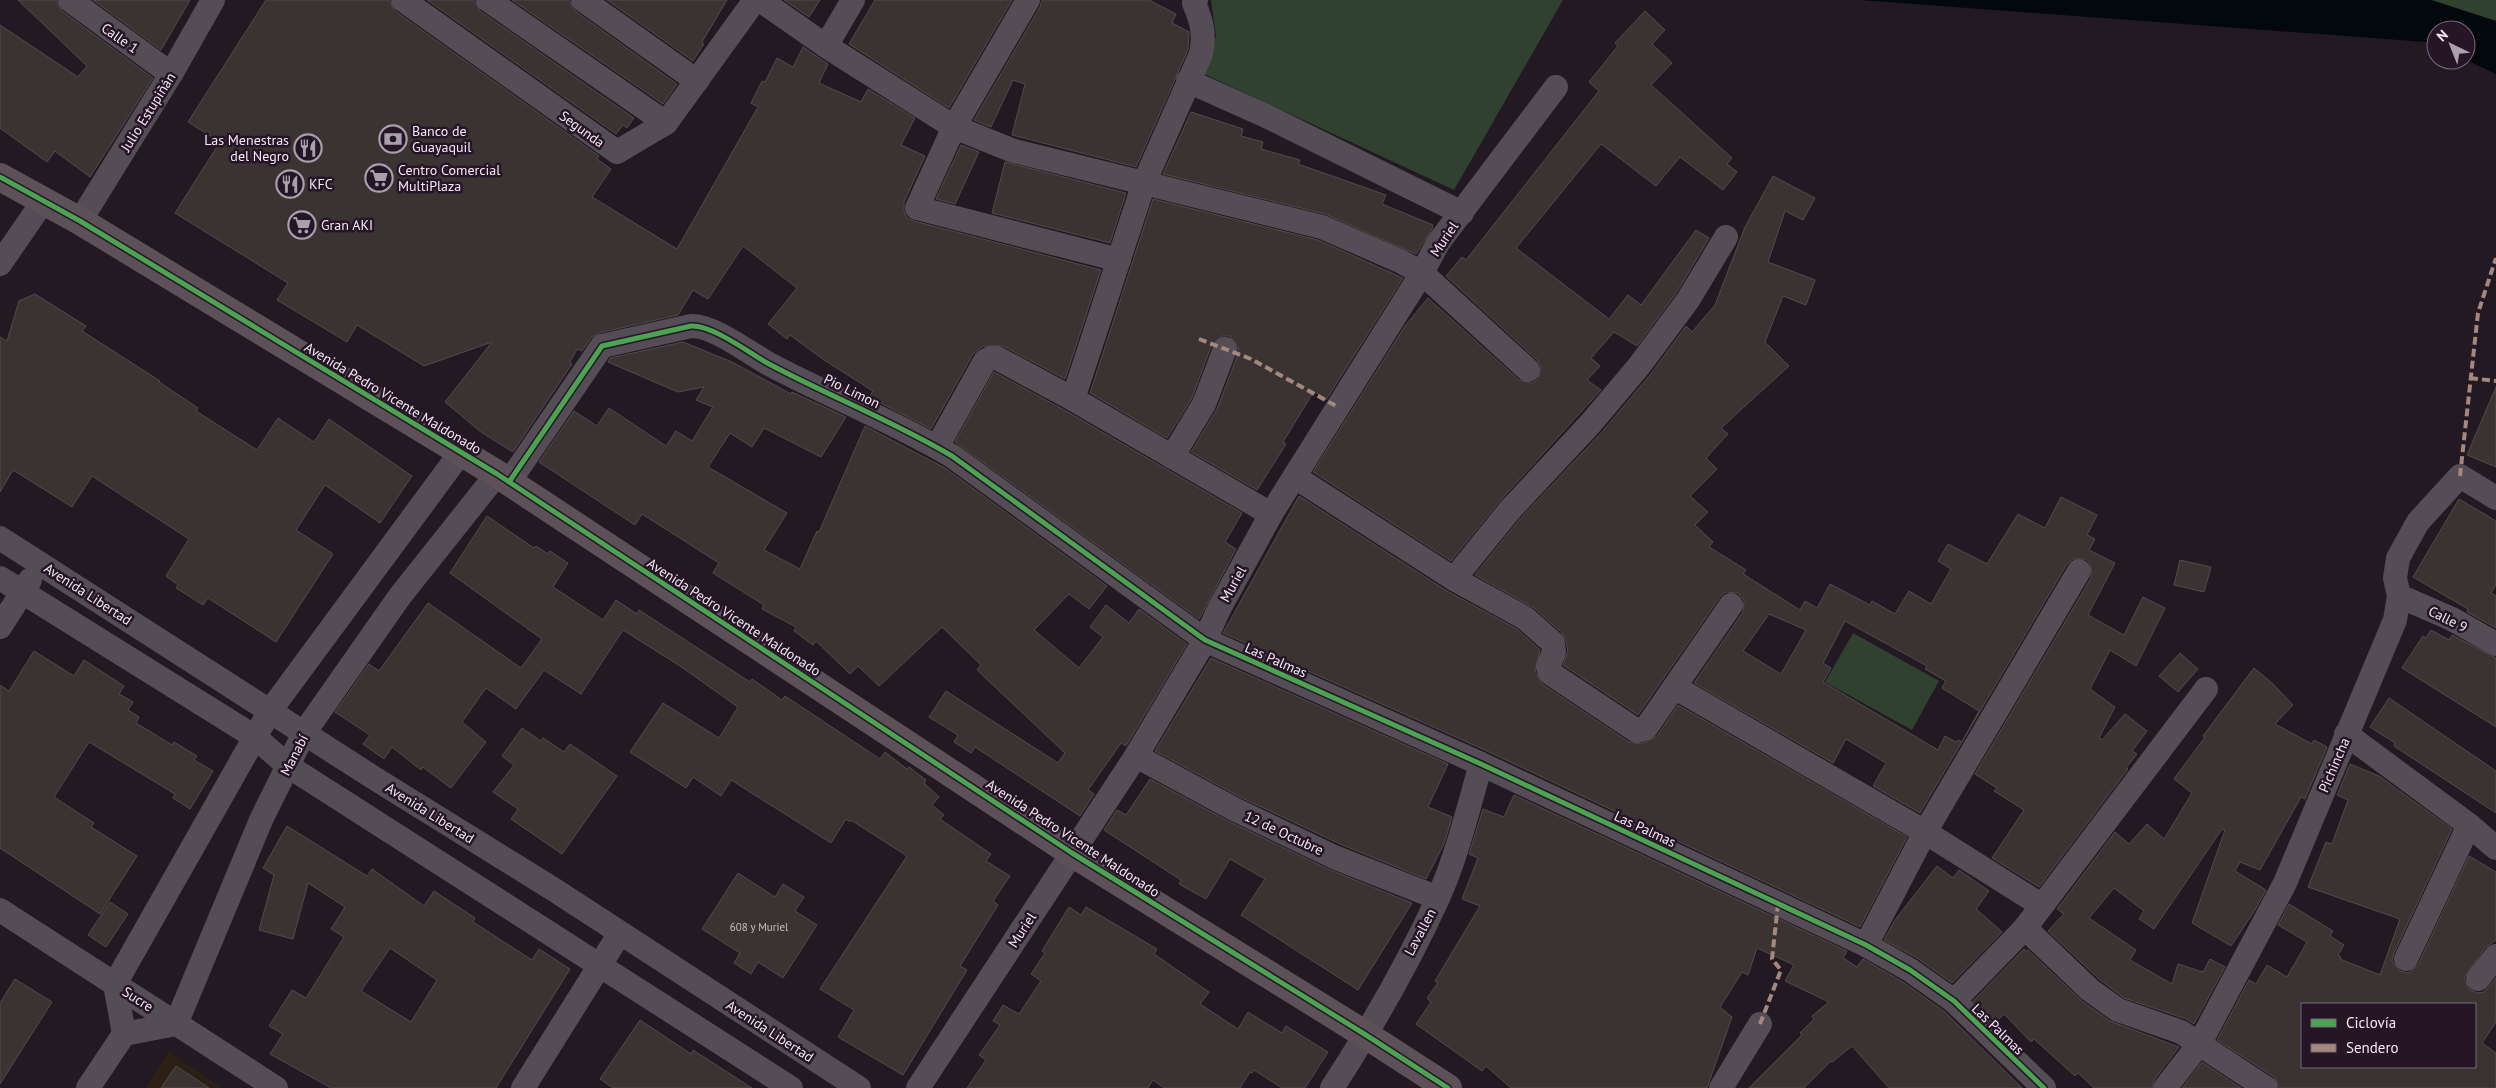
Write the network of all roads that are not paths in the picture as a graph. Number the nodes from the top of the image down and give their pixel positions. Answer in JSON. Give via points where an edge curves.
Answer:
{"nodes":[{"id":1,"x":70,"y":0,"type":"edge"},
{"id":2,"x":213,"y":0,"type":"edge"},
{"id":3,"x":403,"y":0,"type":"edge"},
{"id":4,"x":488,"y":0,"type":"edge"},
{"id":5,"x":583,"y":0,"type":"edge"},
{"id":6,"x":755,"y":0,"type":"edge"},
{"id":7,"x":760,"y":0,"type":"edge"},
{"id":8,"x":853,"y":0,"type":"edge"},
{"id":9,"x":1028,"y":0,"type":"edge"},
{"id":10,"x":1193,"y":1,"type":"edge"},
{"id":11,"x":826,"y":46,"type":"junction"},
{"id":12,"x":171,"y":74,"type":"junction"},
{"id":13,"x":697,"y":81,"type":"junction"},
{"id":14,"x":1188,"y":81,"type":"junction"},
{"id":15,"x":1556,"y":87,"type":"dead end"},
{"id":16,"x":666,"y":123,"type":"junction"},
{"id":17,"x":954,"y":127,"type":"junction"},
{"id":18,"x":0,"y":177,"type":"edge"},
{"id":19,"x":1144,"y":183,"type":"junction"},
{"id":20,"x":42,"y":203,"type":"junction"},
{"id":21,"x":1462,"y":213,"type":"junction"},
{"id":22,"x":80,"y":221,"type":"junction"},
{"id":23,"x":1726,"y":237,"type":"dead end"},
{"id":24,"x":1119,"y":260,"type":"junction"},
{"id":25,"x":0,"y":264,"type":"edge"},
{"id":26,"x":1422,"y":273,"type":"junction"},
{"id":27,"x":1225,"y":349,"type":"dead end"},
{"id":28,"x":1528,"y":370,"type":"dead end"},
{"id":29,"x":1073,"y":399,"type":"junction"},
{"id":30,"x":937,"y":447,"type":"junction"},
{"id":31,"x":461,"y":452,"type":"junction"},
{"id":32,"x":1172,"y":457,"type":"junction"},
{"id":33,"x":1295,"y":477,"type":"junction"},
{"id":34,"x":503,"y":478,"type":"junction"},
{"id":35,"x":2496,"y":498,"type":"edge"},
{"id":36,"x":1271,"y":514,"type":"junction"},
{"id":37,"x":0,"y":538,"type":"edge"},
{"id":38,"x":40,"y":563,"type":"junction"},
{"id":39,"x":2079,"y":571,"type":"dead end"},
{"id":40,"x":0,"y":578,"type":"edge"},
{"id":41,"x":1454,"y":579,"type":"junction"},
{"id":42,"x":23,"y":592,"type":"junction"},
{"id":43,"x":2399,"y":596,"type":"junction"},
{"id":44,"x":1731,"y":605,"type":"dead end"},
{"id":45,"x":0,"y":627,"type":"edge"},
{"id":46,"x":1204,"y":640,"type":"junction"},
{"id":47,"x":2496,"y":644,"type":"edge"},
{"id":48,"x":1676,"y":688,"type":"junction"},
{"id":49,"x":2206,"y":688,"type":"dead end"},
{"id":50,"x":270,"y":712,"type":"junction"},
{"id":51,"x":304,"y":733,"type":"junction"},
{"id":52,"x":2346,"y":734,"type":"junction"},
{"id":53,"x":254,"y":737,"type":"junction"},
{"id":54,"x":1136,"y":756,"type":"junction"},
{"id":55,"x":1481,"y":764,"type":"junction"},
{"id":56,"x":288,"y":766,"type":"junction"},
{"id":57,"x":2470,"y":825,"type":"junction"},
{"id":58,"x":1925,"y":832,"type":"junction"},
{"id":59,"x":2496,"y":848,"type":"edge"},
{"id":60,"x":1072,"y":853,"type":"junction"},
{"id":61,"x":1438,"y":898,"type":"junction"},
{"id":62,"x":2041,"y":905,"type":"junction"},
{"id":63,"x":0,"y":910,"type":"edge"},
{"id":64,"x":2025,"y":928,"type":"junction"},
{"id":65,"x":620,"y":933,"type":"junction"},
{"id":66,"x":1866,"y":945,"type":"junction"},
{"id":67,"x":2496,"y":956,"type":"edge"},
{"id":68,"x":2406,"y":959,"type":"dead end"},
{"id":69,"x":600,"y":966,"type":"junction"},
{"id":70,"x":2478,"y":979,"type":"dead end"},
{"id":71,"x":114,"y":984,"type":"junction"},
{"id":72,"x":1954,"y":1001,"type":"junction"},
{"id":73,"x":176,"y":1024,"type":"junction"},
{"id":74,"x":1760,"y":1024,"type":"dead end"},
{"id":75,"x":124,"y":1034,"type":"junction"},
{"id":76,"x":1366,"y":1035,"type":"junction"},
{"id":77,"x":2200,"y":1043,"type":"junction"},
{"id":78,"x":88,"y":1088,"type":"edge"},
{"id":79,"x":276,"y":1088,"type":"edge"},
{"id":80,"x":523,"y":1088,"type":"edge"},
{"id":81,"x":791,"y":1088,"type":"edge"},
{"id":82,"x":859,"y":1088,"type":"edge"},
{"id":83,"x":918,"y":1088,"type":"edge"},
{"id":84,"x":1332,"y":1088,"type":"edge"},
{"id":85,"x":1448,"y":1088,"type":"edge"},
{"id":86,"x":1720,"y":1088,"type":"edge"},
{"id":87,"x":2044,"y":1088,"type":"edge"},
{"id":88,"x":2165,"y":1088,"type":"edge"},
{"id":89,"x":2266,"y":1088,"type":"edge"}],
"edges":[{"from":1,"to":12,"type":"street","name":"Calle 1"},
{"from":2,"to":12,"type":"street","name":"Julio Estupiñán"},
{"from":3,"to":16,"type":"street","name":"Segunda","via":[[613,151],[622,150]]},
{"from":4,"to":16,"type":"street"},
{"from":5,"to":13,"type":"street"},
{"from":6,"to":13,"type":"street","name":"Segunda"},
{"from":7,"to":11,"type":"street"},
{"from":8,"to":11,"type":"street"},
{"from":9,"to":17,"type":"street"},
{"from":10,"to":14,"type":"street","via":[[1204,38],[1201,54]]},
{"from":11,"to":17,"type":"street"},
{"from":12,"to":22,"type":"street","name":"Julio Estupiñán"},
{"from":13,"to":16,"type":"street","name":"Segunda"},
{"from":14,"to":19,"type":"street"},
{"from":14,"to":21,"type":"street"},
{"from":15,"to":21,"type":"street","name":"Muriel"},
{"from":17,"to":19,"type":"street","via":[[1014,151]]},
{"from":17,"to":24,"type":"street","via":[[917,208]]},
{"from":18,"to":20,"type":"main road","name":"Avenida Pedro Vicente Maldonado"},
{"from":19,"to":24,"type":"street"},
{"from":19,"to":26,"type":"street","via":[[1322,227]]},
{"from":20,"to":22,"type":"main road","name":"Avenida Pedro Vicente Maldonado"},
{"from":20,"to":25,"type":"street"},
{"from":21,"to":26,"type":"street","name":"Muriel","via":[[1438,243]]},
{"from":22,"to":31,"type":"main road","name":"Avenida Pedro Vicente Maldonado"},
{"from":23,"to":41,"type":"street","via":[[1688,300],[1639,366],[1591,423],[1509,510]]},
{"from":24,"to":29,"type":"street"},
{"from":26,"to":28,"type":"street"},
{"from":26,"to":33,"type":"street","name":"Muriel"},
{"from":27,"to":32,"type":"street","via":[[1204,404]]},
{"from":29,"to":30,"type":"street","via":[[997,358],[990,358],[985,361]]},
{"from":29,"to":32,"type":"street"},
{"from":30,"to":34,"type":"street","name":"Pio Limon","via":[[769,364],[704,327],[691,326],[602,346]]},
{"from":30,"to":46,"type":"street","name":"Pio Limon"},
{"from":31,"to":34,"type":"main road","name":"Avenida Pedro Vicente Maldonado"},
{"from":31,"to":50,"type":"street"},
{"from":32,"to":36,"type":"street"},
{"from":33,"to":36,"type":"street","name":"Muriel"},
{"from":33,"to":41,"type":"street"},
{"from":34,"to":51,"type":"street","name":"Manabí","via":[[400,596]]},
{"from":34,"to":60,"type":"main road","name":"Avenida Pedro Vicente Maldonado"},
{"from":35,"to":43,"type":"street","name":"Pichincha","via":[[2460,476],[2418,522],[2398,558],[2395,578]]},
{"from":36,"to":46,"type":"street","name":"Muriel"},
{"from":37,"to":38,"type":"street","name":"Avenida Libertad"},
{"from":38,"to":42,"type":"street"},
{"from":38,"to":50,"type":"street","name":"Avenida Libertad"},
{"from":39,"to":58,"type":"street"},
{"from":40,"to":42,"type":"street"},
{"from":41,"to":48,"type":"street","via":[[1525,618],[1548,636],[1555,648],[1548,668],[1550,673],[1633,729],[1641,731],[1646,728]]},
{"from":42,"to":45,"type":"street"},
{"from":42,"to":53,"type":"street"},
{"from":43,"to":47,"type":"street","name":"Calle 9","via":[[2452,619]]},
{"from":43,"to":52,"type":"street","name":"Pichincha","via":[[2395,620]]},
{"from":44,"to":48,"type":"street"},
{"from":46,"to":54,"type":"street","name":"Muriel"},
{"from":46,"to":55,"type":"street","name":"Las Palmas"},
{"from":48,"to":58,"type":"street"},
{"from":49,"to":62,"type":"street"},
{"from":50,"to":51,"type":"street","name":"Avenida Libertad"},
{"from":50,"to":53,"type":"street"},
{"from":51,"to":56,"type":"street","name":"Manabí"},
{"from":51,"to":65,"type":"street","name":"Avenida Libertad"},
{"from":52,"to":57,"type":"street"},
{"from":52,"to":77,"type":"street","name":"Pichincha","via":[[2285,883]]},
{"from":53,"to":56,"type":"street"},
{"from":53,"to":71,"type":"street"},
{"from":54,"to":60,"type":"street","name":"Muriel"},
{"from":54,"to":61,"type":"street","name":"12 de Octubre","via":[[1234,810],[1334,857]]},
{"from":55,"to":61,"type":"street","name":"Lavallen"},
{"from":55,"to":66,"type":"street","name":"Las Palmas"},
{"from":56,"to":69,"type":"street"},
{"from":56,"to":73,"type":"street","name":"Manabí","via":[[261,820]]},
{"from":57,"to":59,"type":"street"},
{"from":57,"to":68,"type":"street"},
{"from":58,"to":62,"type":"street"},
{"from":58,"to":66,"type":"street"},
{"from":60,"to":76,"type":"main road","name":"Avenida Pedro Vicente Maldonado"},
{"from":60,"to":83,"type":"street","name":"Muriel"},
{"from":61,"to":76,"type":"street","name":"Lavallen"},
{"from":62,"to":64,"type":"street"},
{"from":63,"to":71,"type":"street","name":"Sucre"},
{"from":64,"to":72,"type":"street"},
{"from":64,"to":77,"type":"street","via":[[2090,990],[2118,1010],[2181,1032]]},
{"from":65,"to":69,"type":"street"},
{"from":65,"to":82,"type":"street","name":"Avenida Libertad"},
{"from":66,"to":72,"type":"street","name":"Las Palmas","via":[[1910,970]]},
{"from":67,"to":70,"type":"street"},
{"from":69,"to":80,"type":"street"},
{"from":69,"to":81,"type":"street"},
{"from":71,"to":73,"type":"street","name":"Sucre"},
{"from":71,"to":75,"type":"street"},
{"from":72,"to":87,"type":"street","name":"Las Palmas"},
{"from":73,"to":75,"type":"street"},
{"from":73,"to":79,"type":"street","name":"Sucre"},
{"from":74,"to":86,"type":"street"},
{"from":75,"to":78,"type":"street"},
{"from":76,"to":84,"type":"street","name":"Lavallen"},
{"from":76,"to":85,"type":"main road","name":"Avenida Pedro Vicente Maldonado"},
{"from":77,"to":88,"type":"street","name":"Pichincha"},
{"from":77,"to":89,"type":"street"}]}
